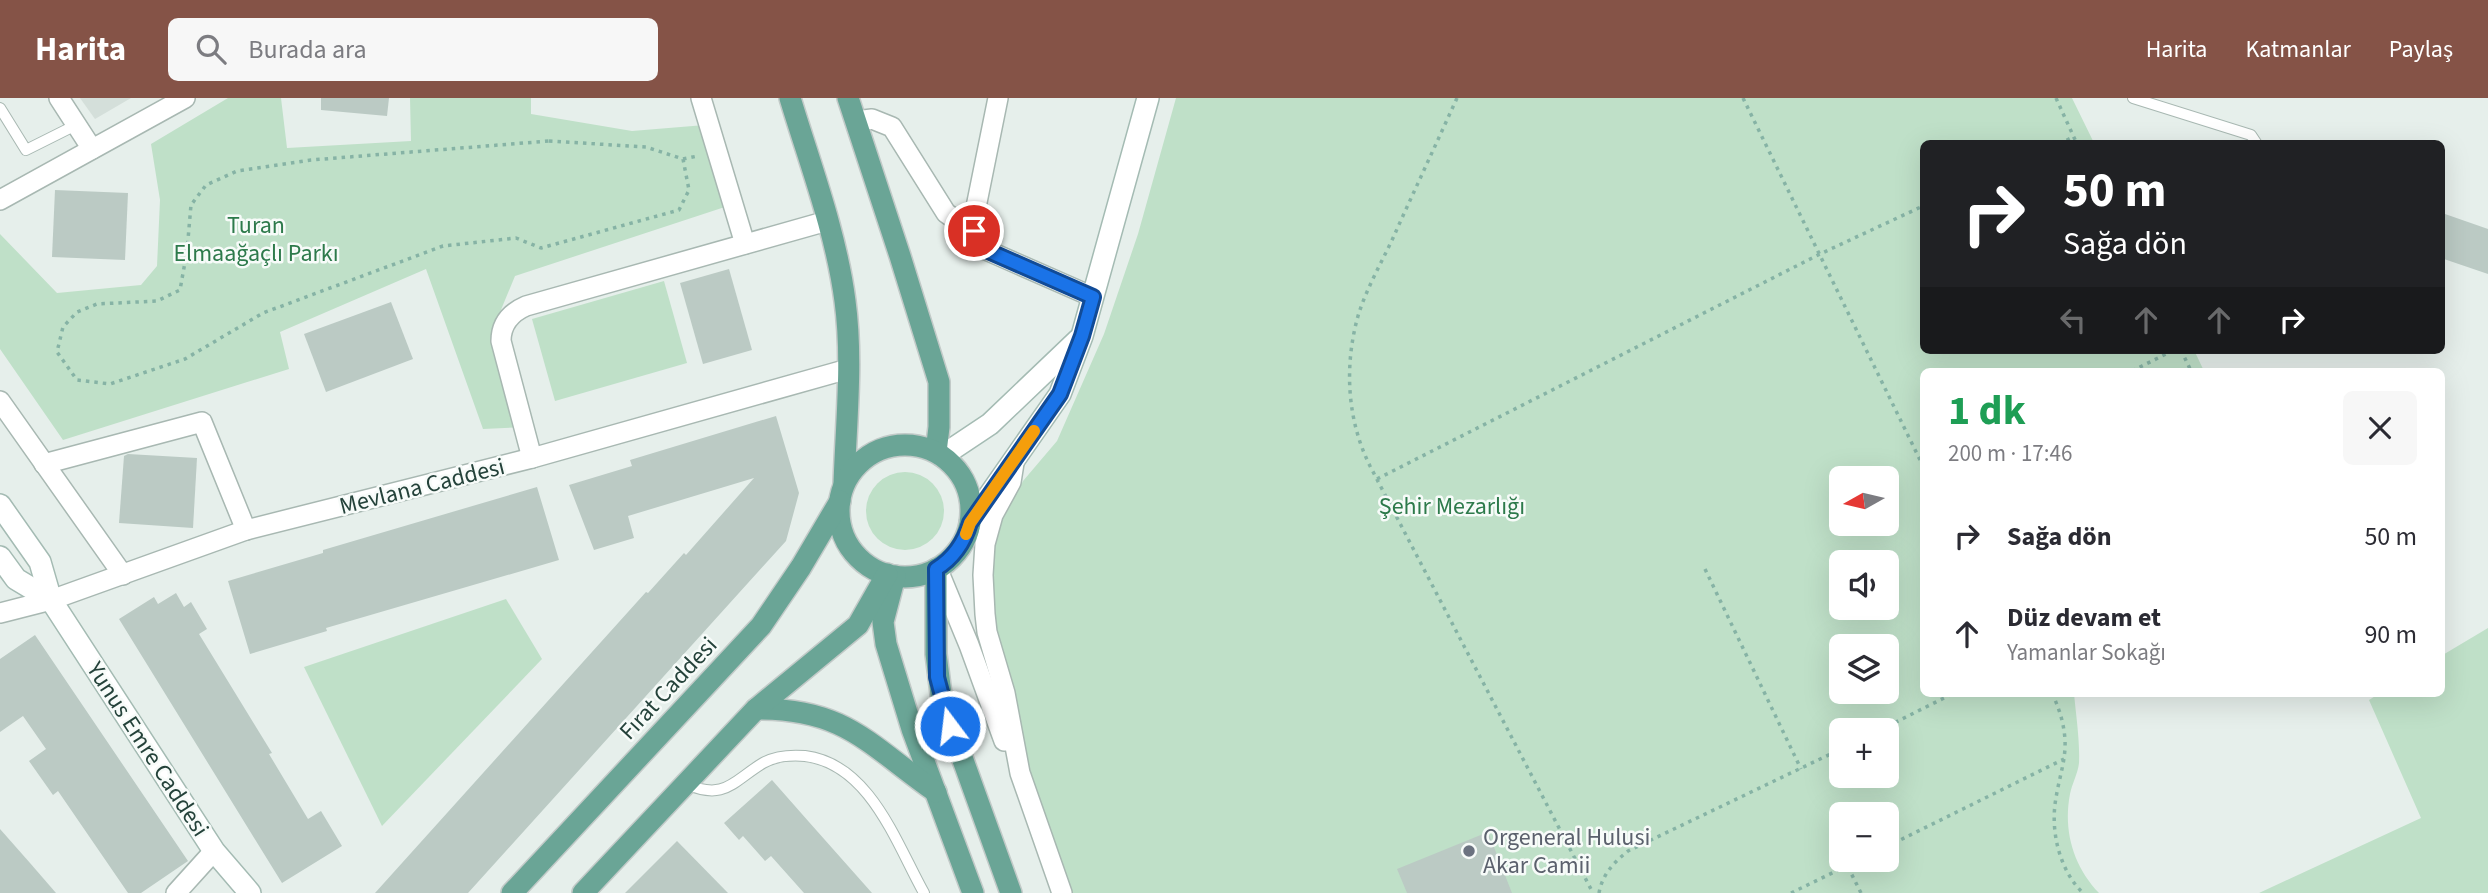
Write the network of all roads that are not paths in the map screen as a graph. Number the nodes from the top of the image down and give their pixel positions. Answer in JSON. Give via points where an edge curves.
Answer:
{"nodes":[{"id":1,"x":59,"y":98,"type":"edge"},
{"id":2,"x":185,"y":98,"type":"edge"},
{"id":3,"x":701,"y":98,"type":"edge"},
{"id":4,"x":790,"y":98,"type":"edge"},
{"id":5,"x":848,"y":98,"type":"edge"},
{"id":6,"x":998,"y":98,"type":"edge"},
{"id":7,"x":1148,"y":98,"type":"edge"},
{"id":8,"x":2133,"y":98,"type":"edge"},
{"id":9,"x":0,"y":108,"type":"edge"},
{"id":10,"x":855,"y":121,"type":"junction"},
{"id":11,"x":76,"y":125,"type":"junction"},
{"id":12,"x":2254,"y":140,"type":"edge"},
{"id":13,"x":92,"y":149,"type":"junction"},
{"id":14,"x":0,"y":200,"type":"edge"},
{"id":15,"x":827,"y":221,"type":"junction"},
{"id":16,"x":973,"y":222,"type":"junction"},
{"id":17,"x":745,"y":244,"type":"junction"},
{"id":18,"x":1093,"y":297,"type":"junction"},
{"id":19,"x":1082,"y":336,"type":"junction"},
{"id":20,"x":848,"y":369,"type":"junction"},
{"id":21,"x":0,"y":401,"type":"edge"},
{"id":22,"x":939,"y":454,"type":"junction"},
{"id":23,"x":532,"y":458,"type":"junction"},
{"id":24,"x":1015,"y":459,"type":"junction"},
{"id":25,"x":44,"y":464,"type":"junction"},
{"id":26,"x":842,"y":494,"type":"junction"},
{"id":27,"x":0,"y":505,"type":"edge"},
{"id":28,"x":970,"y":523,"type":"junction"},
{"id":29,"x":246,"y":530,"type":"junction"},
{"id":30,"x":0,"y":557,"type":"edge"},
{"id":31,"x":937,"y":569,"type":"junction"},
{"id":32,"x":123,"y":575,"type":"junction"},
{"id":33,"x":891,"y":575,"type":"junction"},
{"id":34,"x":51,"y":600,"type":"junction"},
{"id":35,"x":0,"y":613,"type":"edge"},
{"id":36,"x":756,"y":709,"type":"junction"},
{"id":37,"x":1020,"y":773,"type":"junction"},
{"id":38,"x":686,"y":784,"type":"junction"},
{"id":39,"x":936,"y":792,"type":"junction"},
{"id":40,"x":214,"y":851,"type":"junction"},
{"id":41,"x":176,"y":893,"type":"edge"},
{"id":42,"x":250,"y":893,"type":"edge"},
{"id":43,"x":512,"y":893,"type":"edge"},
{"id":44,"x":583,"y":893,"type":"edge"},
{"id":45,"x":923,"y":893,"type":"edge"},
{"id":46,"x":973,"y":893,"type":"edge"},
{"id":47,"x":1011,"y":893,"type":"edge"},
{"id":48,"x":1062,"y":893,"type":"edge"}],
"edges":[{"from":1,"to":11,"type":"street"},
{"from":2,"to":13,"type":"street"},
{"from":3,"to":17,"type":"street"},
{"from":4,"to":15,"type":"main road"},
{"from":5,"to":10,"type":"main road"},
{"from":6,"to":16,"type":"street"},
{"from":7,"to":18,"type":"street"},
{"from":8,"to":12,"type":"lane","via":[[2251,135]]},
{"from":9,"to":11,"type":"lane","via":[[26,150]]},
{"from":10,"to":16,"type":"street","via":[[872,119],[892,127],[946,213]]},
{"from":10,"to":22,"type":"main road","via":[[939,382]]},
{"from":11,"to":13,"type":"street"},
{"from":13,"to":14,"type":"street"},
{"from":15,"to":17,"type":"street"},
{"from":15,"to":20,"type":"main road","via":[[845,302]]},
{"from":16,"to":18,"type":"street","via":[[978,242],[986,250]]},
{"from":17,"to":23,"type":"street","via":[[526,306],[511,315],[501,341]]},
{"from":18,"to":19,"type":"street"},
{"from":19,"to":22,"type":"street","via":[[990,424]]},
{"from":19,"to":24,"type":"street","via":[[1060,394]]},
{"from":20,"to":23,"type":"street","name":"Mevlana Caddesi"},
{"from":20,"to":26,"type":"main road"},
{"from":21,"to":25,"type":"street"},
{"from":22,"to":26,"type":"main road","via":[[912,445],[878,450],[857,465]]},
{"from":22,"to":28,"type":"main road","via":[[966,485]]},
{"from":23,"to":29,"type":"street","name":"Mevlana Caddesi"},
{"from":24,"to":28,"type":"street"},
{"from":24,"to":37,"type":"street","via":[[1011,482],[988,532],[983,575],[987,632]]},
{"from":25,"to":29,"type":"street","via":[[202,422]]},
{"from":25,"to":32,"type":"street"},
{"from":26,"to":33,"type":"main road","via":[[840,522],[847,542],[868,565]]},
{"from":26,"to":43,"type":"main road","name":"Fırat Caddesi","via":[[761,626]]},
{"from":27,"to":34,"type":"street","name":"Yunus Emre Caddesi","via":[[40,562]]},
{"from":28,"to":31,"type":"main road","via":[[961,546]]},
{"from":29,"to":32,"type":"street","name":"Mevlana Caddesi"},
{"from":30,"to":34,"type":"street","name":"Yunus Emre Caddesi","via":[[16,579]]},
{"from":31,"to":33,"type":"main road","via":[[920,575]]},
{"from":31,"to":37,"type":"street"},
{"from":31,"to":47,"type":"main road","via":[[937,677],[942,702]]},
{"from":32,"to":34,"type":"street","name":"Mevlana Caddesi"},
{"from":33,"to":36,"type":"main road","via":[[858,625]]},
{"from":33,"to":39,"type":"main road","via":[[884,633]]},
{"from":34,"to":35,"type":"street","name":"Mevlana Caddesi"},
{"from":34,"to":40,"type":"street","name":"Yunus Emre Caddesi"},
{"from":36,"to":38,"type":"main road"},
{"from":36,"to":39,"type":"main road","via":[[795,711],[842,725]]},
{"from":37,"to":48,"type":"street"},
{"from":38,"to":44,"type":"main road"},
{"from":38,"to":45,"type":"lane","via":[[715,791],[732,786],[776,758],[824,761],[855,779],[867,793]]},
{"from":39,"to":46,"type":"main road"},
{"from":40,"to":41,"type":"street"},
{"from":40,"to":42,"type":"street","name":"Yunus Emre Caddesi"}]}
